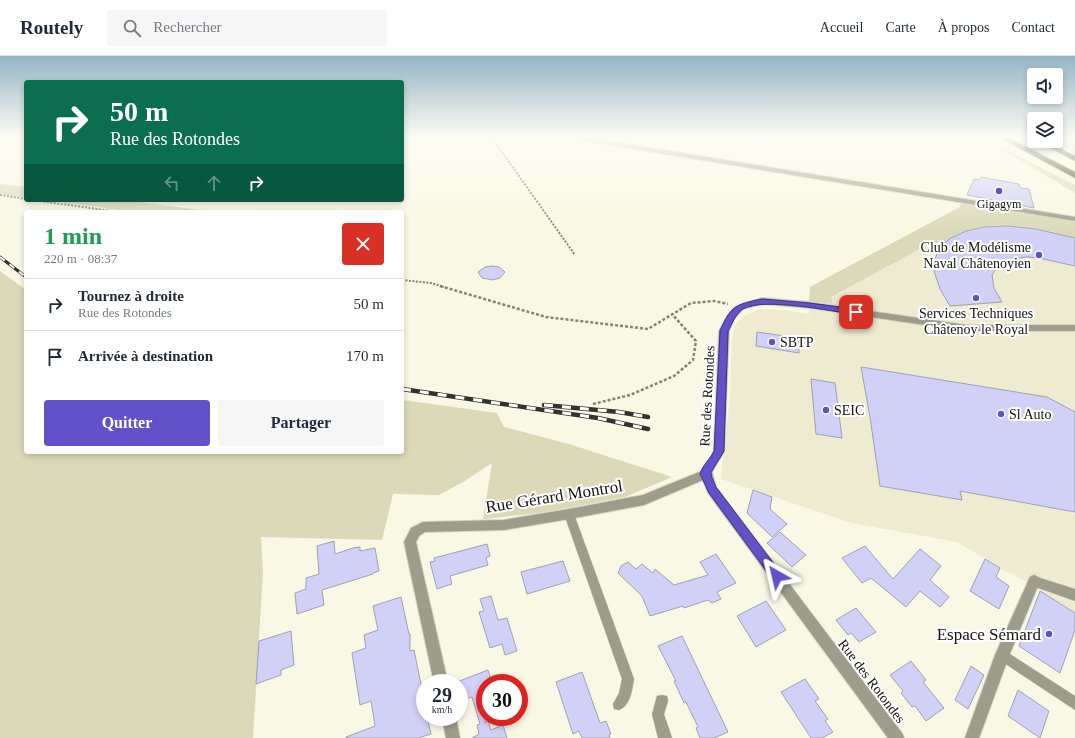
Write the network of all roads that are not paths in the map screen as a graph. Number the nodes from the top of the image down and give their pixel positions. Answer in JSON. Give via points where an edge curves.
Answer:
{"nodes":[{"id":1,"x":774,"y":170,"type":"edge"},
{"id":2,"x":1065,"y":170,"type":"edge"},
{"id":3,"x":1075,"y":175,"type":"edge"},
{"id":4,"x":1075,"y":219,"type":"edge"},
{"id":5,"x":1075,"y":328,"type":"edge"},
{"id":6,"x":706,"y":474,"type":"junction"},
{"id":7,"x":569,"y":514,"type":"junction"},
{"id":8,"x":1034,"y":581,"type":"joint"},
{"id":9,"x":1075,"y":595,"type":"edge"},
{"id":10,"x":1002,"y":655,"type":"junction"},
{"id":11,"x":439,"y":674,"type":"edge"},
{"id":12,"x":662,"y":702,"type":"dead end"},
{"id":13,"x":619,"y":704,"type":"dead end"},
{"id":14,"x":1075,"y":704,"type":"edge"},
{"id":15,"x":451,"y":726,"type":"edge"},
{"id":16,"x":454,"y":738,"type":"edge"},
{"id":17,"x":665,"y":738,"type":"edge"},
{"id":18,"x":897,"y":738,"type":"edge"},
{"id":19,"x":972,"y":738,"type":"edge"}],
"edges":[{"from":1,"to":4,"type":"street"},
{"from":2,"to":3,"type":"highway"},
{"from":5,"to":6,"type":"street","name":"Rue des Rotondes","via":[[966,328],[762,301],[740,307],[730,318],[724,331],[719,451],[716,459],[707,467]]},
{"from":6,"to":7,"type":"street","name":"Rue Gérard Montrol","via":[[644,500]]},
{"from":6,"to":18,"type":"street","name":"Rue des Rotondes","via":[[712,490]]},
{"from":7,"to":11,"type":"street","name":"Rue Gérard Montrol","via":[[504,525],[423,527],[414,532],[410,542]]},
{"from":7,"to":13,"type":"lane","via":[[628,679],[625,695]]},
{"from":8,"to":9,"type":"lane"},
{"from":8,"to":10,"type":"street"},
{"from":10,"to":14,"type":"lane"},
{"from":10,"to":19,"type":"street"},
{"from":12,"to":17,"type":"lane","via":[[658,714]]},
{"from":15,"to":16,"type":"street"}]}
